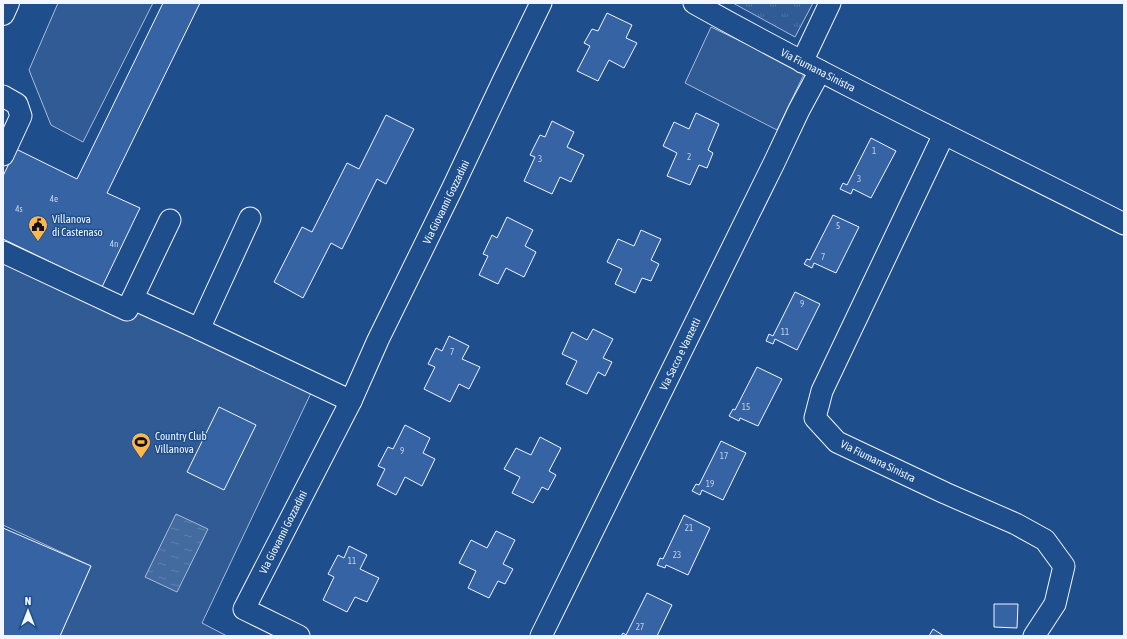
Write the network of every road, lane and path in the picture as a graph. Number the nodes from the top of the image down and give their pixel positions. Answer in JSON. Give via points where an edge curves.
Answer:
{"nodes":[{"id":1,"x":8,"y":3,"type":"edge"},
{"id":2,"x":541,"y":3,"type":"edge"},
{"id":3,"x":694,"y":3,"type":"edge"},
{"id":4,"x":830,"y":3,"type":"edge"},
{"id":5,"x":3,"y":14,"type":"edge"},
{"id":6,"x":811,"y":67,"type":"junction"},
{"id":7,"x":3,"y":96,"type":"edge"},
{"id":8,"x":944,"y":134,"type":"junction"},
{"id":9,"x":3,"y":155,"type":"edge"},
{"id":10,"x":250,"y":218,"type":"dead end"},
{"id":11,"x":170,"y":220,"type":"dead end"},
{"id":12,"x":1124,"y":224,"type":"edge"},
{"id":13,"x":3,"y":252,"type":"edge"},
{"id":14,"x":133,"y":299,"type":"junction"},
{"id":15,"x":198,"y":329,"type":"junction"},
{"id":16,"x":351,"y":401,"type":"junction"},
{"id":17,"x":299,"y":636,"type":"edge"},
{"id":18,"x":541,"y":636,"type":"edge"},
{"id":19,"x":1034,"y":636,"type":"edge"}],
"edges":[{"from":1,"to":5,"type":"main road"},
{"from":2,"to":16,"type":"street","name":"Via Giovanni Gozzadini"},
{"from":3,"to":6,"type":"street","name":"Via Fiumana Sinistra"},
{"from":4,"to":6,"type":"street","name":"Via Sacco e Vanzetti"},
{"from":6,"to":8,"type":"street","name":"Via Fiumana Sinistra"},
{"from":6,"to":18,"type":"street","name":"Via Sacco e Vanzetti","via":[[799,110]]},
{"from":7,"to":9,"type":"street","via":[[17,104],[21,116]]},
{"from":8,"to":12,"type":"street","name":"Via Fiumana Sinistra"},
{"from":8,"to":19,"type":"street","name":"Via Fiumana Sinistra","via":[[822,391],[815,418],[837,442],[1016,524],[1044,540],[1064,566],[1055,604]]},
{"from":10,"to":15,"type":"street"},
{"from":11,"to":14,"type":"street"},
{"from":13,"to":14,"type":"street","via":[[127,310]]},
{"from":14,"to":15,"type":"street"},
{"from":15,"to":16,"type":"street"},
{"from":16,"to":17,"type":"street","name":"Via Giovanni Gozzadini","via":[[244,609]]}]}
